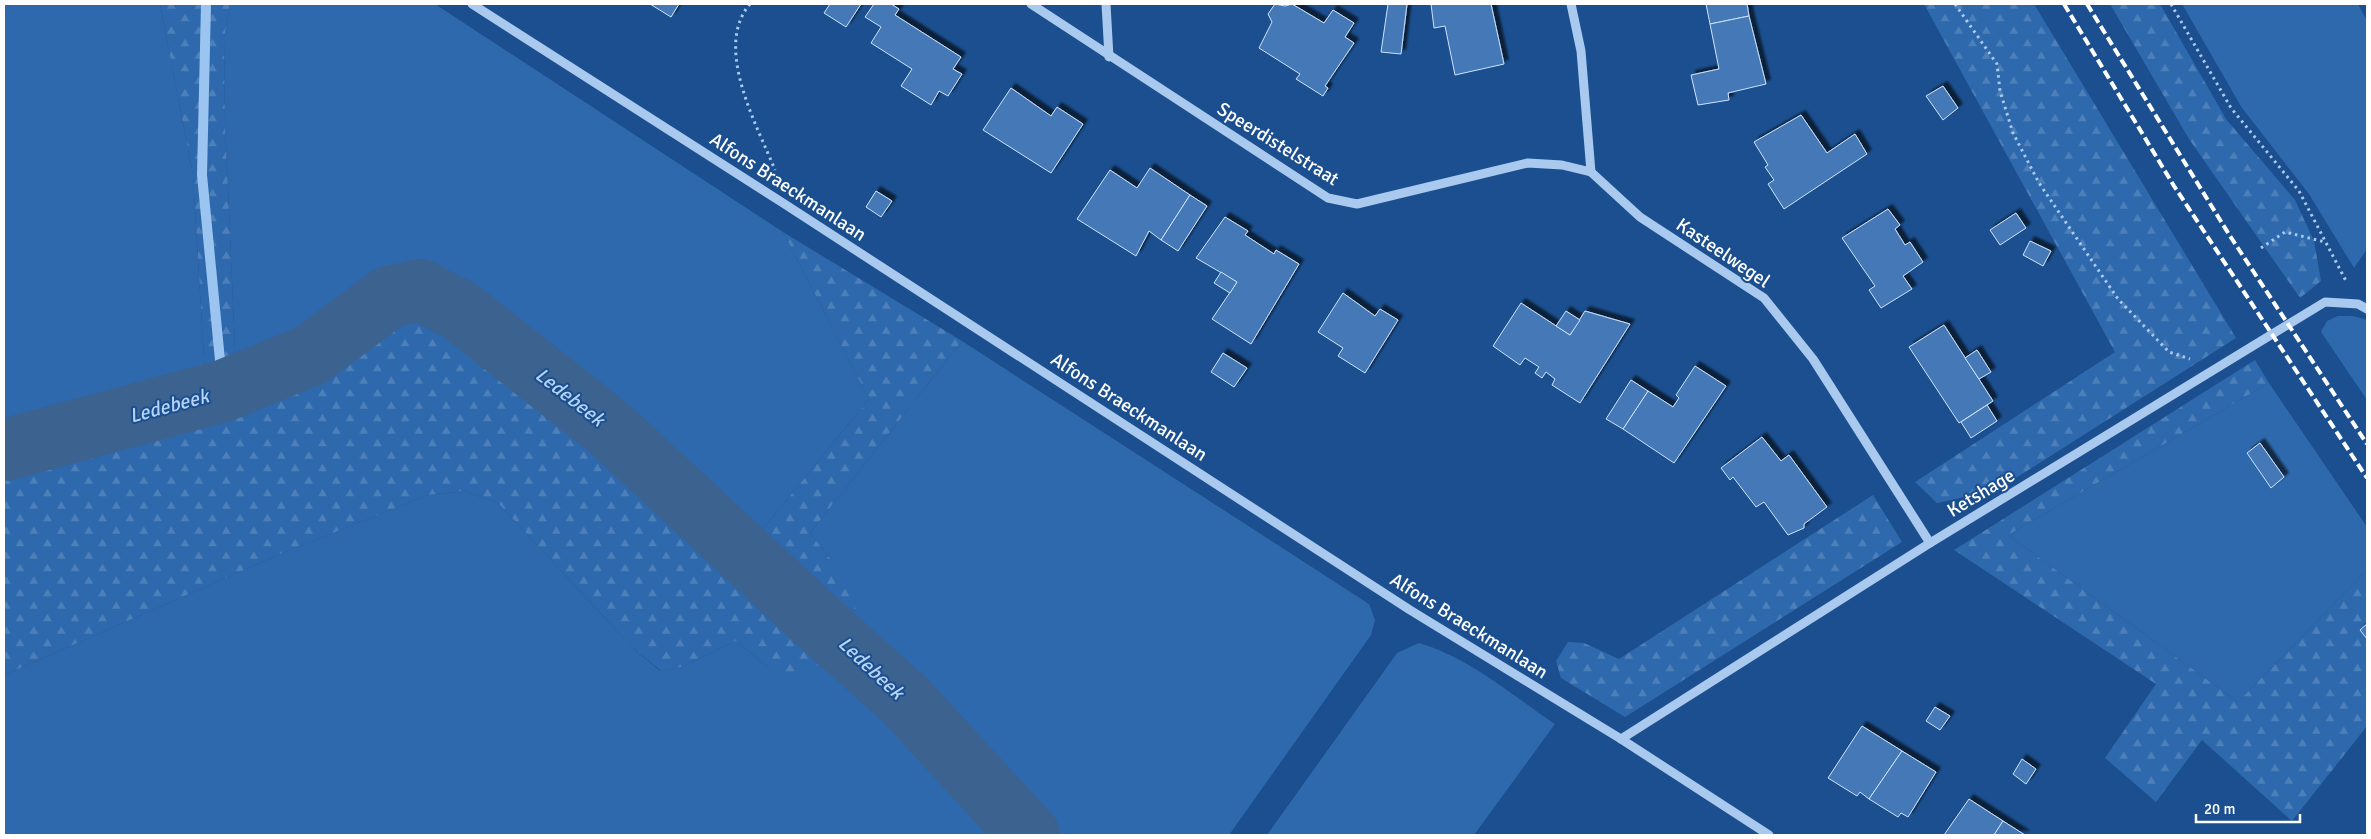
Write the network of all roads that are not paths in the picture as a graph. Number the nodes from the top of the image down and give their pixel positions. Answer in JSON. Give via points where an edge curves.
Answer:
{"nodes":[{"id":1,"x":472,"y":4,"type":"edge"},
{"id":2,"x":1031,"y":4,"type":"edge"},
{"id":3,"x":1106,"y":4,"type":"edge"},
{"id":4,"x":1571,"y":4,"type":"edge"},
{"id":5,"x":1109,"y":56,"type":"junction"},
{"id":6,"x":1591,"y":172,"type":"junction"},
{"id":7,"x":2367,"y":309,"type":"edge"},
{"id":8,"x":1930,"y":543,"type":"junction"},
{"id":9,"x":1621,"y":739,"type":"junction"},
{"id":10,"x":1769,"y":835,"type":"edge"}],
"edges":[{"from":1,"to":9,"type":"street","name":"Alfons Braeckmanlaan","via":[[1410,610]]},
{"from":2,"to":5,"type":"street","name":"Speerdistelstraat"},
{"from":3,"to":5,"type":"street"},
{"from":4,"to":6,"type":"street","via":[[1581,51]]},
{"from":5,"to":6,"type":"street","name":"Speerdistelstraat","via":[[1328,198],[1358,204],[1528,163],[1562,165]]},
{"from":6,"to":8,"type":"street","name":"Kasteelwegel","via":[[1640,217],[1764,298],[1813,359]]},
{"from":7,"to":8,"type":"street","name":"Ketshage","via":[[2358,304],[2325,302]]},
{"from":8,"to":9,"type":"street","name":"Ketshage"},
{"from":9,"to":10,"type":"street","name":"Alfons Braeckmanlaan"}]}
